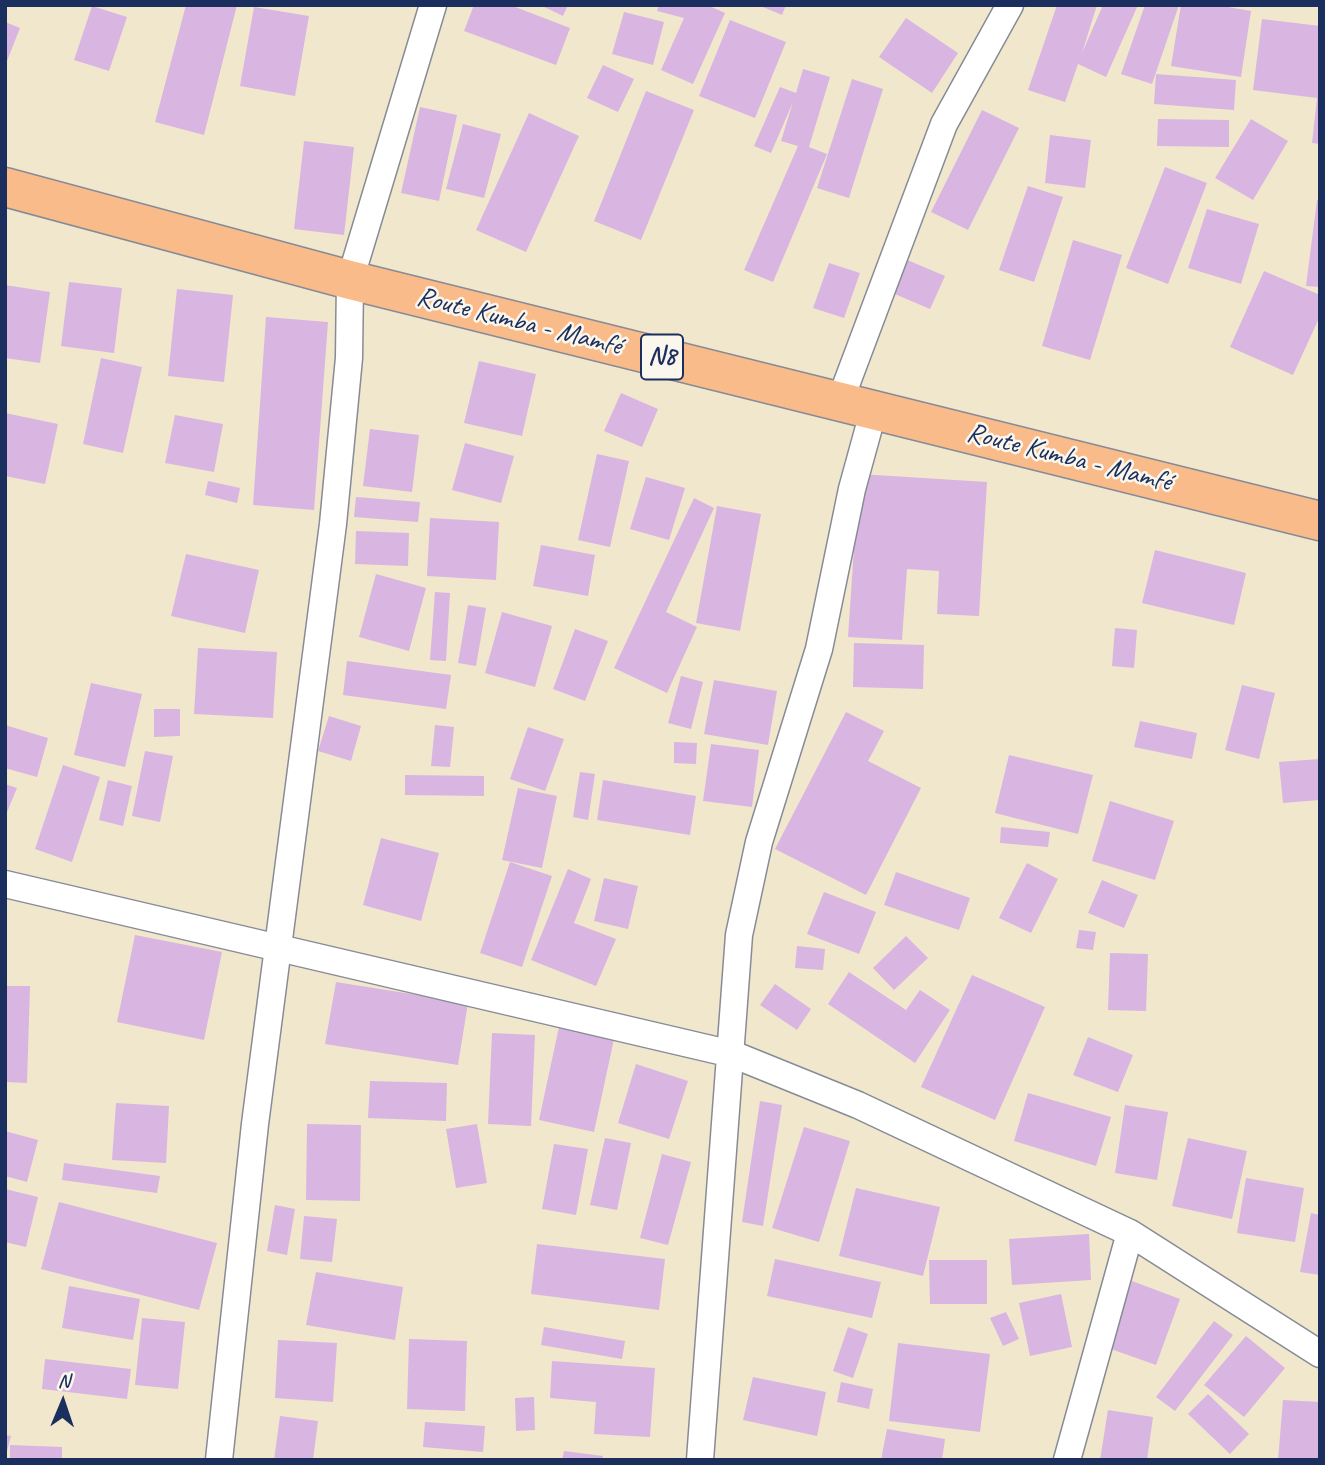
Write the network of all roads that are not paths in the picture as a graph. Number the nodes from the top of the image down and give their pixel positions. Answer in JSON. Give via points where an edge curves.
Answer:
{"nodes":[{"id":1,"x":433,"y":5,"type":"edge"},
{"id":2,"x":1010,"y":5,"type":"edge"},
{"id":3,"x":5,"y":187,"type":"edge"},
{"id":4,"x":350,"y":280,"type":"junction"},
{"id":5,"x":857,"y":405,"type":"junction"},
{"id":6,"x":1320,"y":521,"type":"edge"},
{"id":7,"x":5,"y":884,"type":"edge"},
{"id":8,"x":278,"y":948,"type":"junction"},
{"id":9,"x":732,"y":1054,"type":"junction"},
{"id":10,"x":1130,"y":1233,"type":"junction"},
{"id":11,"x":1320,"y":1354,"type":"edge"},
{"id":12,"x":219,"y":1460,"type":"edge"},
{"id":13,"x":700,"y":1460,"type":"edge"},
{"id":14,"x":1067,"y":1460,"type":"edge"}],
"edges":[{"from":1,"to":4,"type":"street"},
{"from":2,"to":5,"type":"street","via":[[944,124]]},
{"from":3,"to":4,"type":"highway","name":"Route Kumba - Mamfé","number":"N8"},
{"from":4,"to":5,"type":"highway","name":"Route Kumba - Mamfé","number":"N8"},
{"from":4,"to":8,"type":"street","via":[[349,358],[333,524]]},
{"from":5,"to":6,"type":"highway","name":"Route Kumba - Mamfé","number":"N8"},
{"from":5,"to":9,"type":"street","via":[[852,489],[819,649],[759,842],[739,935]]},
{"from":7,"to":8,"type":"street"},
{"from":8,"to":9,"type":"street"},
{"from":8,"to":12,"type":"street","via":[[254,1124]]},
{"from":9,"to":10,"type":"street","via":[[858,1105]]},
{"from":9,"to":13,"type":"street"},
{"from":10,"to":11,"type":"street"},
{"from":10,"to":14,"type":"street"}]}
